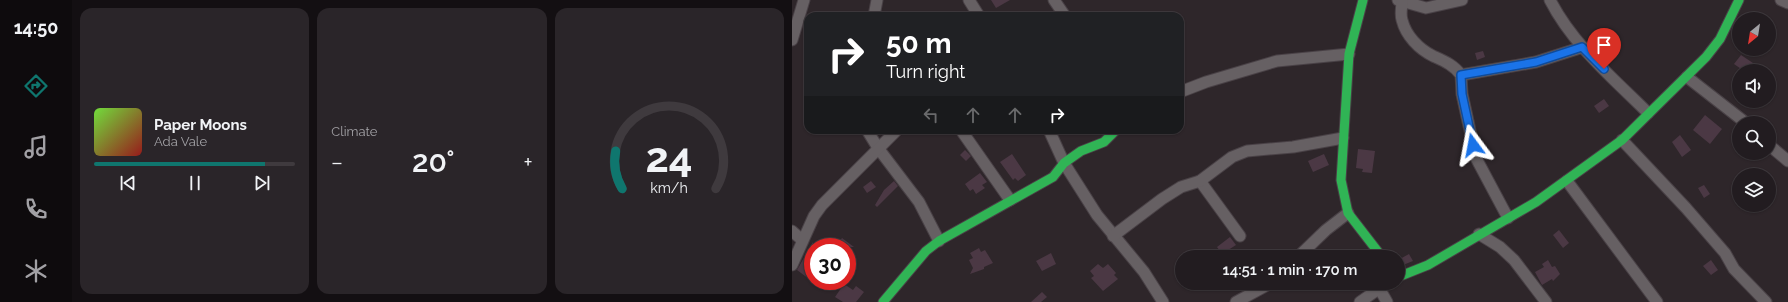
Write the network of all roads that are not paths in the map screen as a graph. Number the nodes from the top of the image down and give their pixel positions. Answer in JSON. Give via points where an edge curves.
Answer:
{"nodes":[{"id":1,"x":804,"y":0,"type":"edge"},
{"id":2,"x":877,"y":0,"type":"edge"},
{"id":3,"x":969,"y":0,"type":"edge"},
{"id":4,"x":1054,"y":0,"type":"edge"},
{"id":5,"x":1363,"y":0,"type":"edge"},
{"id":6,"x":1462,"y":0,"type":"edge"},
{"id":7,"x":1550,"y":0,"type":"edge"},
{"id":8,"x":1739,"y":0,"type":"edge"},
{"id":9,"x":1781,"y":0,"type":"edge"},
{"id":10,"x":1400,"y":1,"type":"edge"},
{"id":11,"x":1788,"y":3,"type":"edge"},
{"id":12,"x":875,"y":12,"type":"edge"},
{"id":13,"x":976,"y":12,"type":"edge"},
{"id":14,"x":1062,"y":12,"type":"edge"},
{"id":15,"x":792,"y":40,"type":"edge"},
{"id":16,"x":1582,"y":47,"type":"junction"},
{"id":17,"x":1349,"y":54,"type":"junction"},
{"id":18,"x":1461,"y":75,"type":"junction"},
{"id":19,"x":1687,"y":77,"type":"junction"},
{"id":20,"x":1184,"y":91,"type":"edge"},
{"id":21,"x":1648,"y":113,"type":"junction"},
{"id":22,"x":1737,"y":116,"type":"edge"},
{"id":23,"x":869,"y":134,"type":"edge"},
{"id":24,"x":892,"y":134,"type":"edge"},
{"id":25,"x":964,"y":134,"type":"edge"},
{"id":26,"x":1051,"y":134,"type":"edge"},
{"id":27,"x":1112,"y":134,"type":"edge"},
{"id":28,"x":1343,"y":138,"type":"junction"},
{"id":29,"x":1622,"y":140,"type":"junction"},
{"id":30,"x":878,"y":148,"type":"junction"},
{"id":31,"x":1776,"y":151,"type":"edge"},
{"id":32,"x":1788,"y":161,"type":"edge"},
{"id":33,"x":1064,"y":163,"type":"junction"},
{"id":34,"x":1200,"y":181,"type":"junction"},
{"id":35,"x":1567,"y":181,"type":"junction"},
{"id":36,"x":1010,"y":200,"type":"junction"},
{"id":37,"x":1348,"y":213,"type":"junction"},
{"id":38,"x":1508,"y":218,"type":"junction"},
{"id":39,"x":792,"y":231,"type":"edge"},
{"id":40,"x":1479,"y":234,"type":"junction"},
{"id":41,"x":1113,"y":236,"type":"junction"},
{"id":42,"x":1240,"y":236,"type":"dead end"},
{"id":43,"x":802,"y":240,"type":"junction"},
{"id":44,"x":939,"y":241,"type":"junction"},
{"id":45,"x":1305,"y":250,"type":"edge"},
{"id":46,"x":1377,"y":250,"type":"edge"},
{"id":47,"x":792,"y":265,"type":"edge"},
{"id":48,"x":1405,"y":274,"type":"edge"},
{"id":49,"x":1258,"y":290,"type":"edge"},
{"id":50,"x":1376,"y":290,"type":"edge"},
{"id":51,"x":1384,"y":290,"type":"edge"},
{"id":52,"x":883,"y":302,"type":"edge"},
{"id":53,"x":1163,"y":302,"type":"edge"},
{"id":54,"x":1236,"y":302,"type":"edge"},
{"id":55,"x":1360,"y":302,"type":"edge"},
{"id":56,"x":1387,"y":302,"type":"edge"},
{"id":57,"x":1546,"y":302,"type":"edge"},
{"id":58,"x":1657,"y":302,"type":"edge"},
{"id":59,"x":1766,"y":302,"type":"edge"}],
"edges":[{"from":1,"to":15,"type":"street"},
{"from":2,"to":12,"type":"street"},
{"from":3,"to":13,"type":"street"},
{"from":4,"to":14,"type":"street"},
{"from":5,"to":17,"type":"street"},
{"from":6,"to":10,"type":"street","via":[[1426,8]]},
{"from":7,"to":16,"type":"street","via":[[1565,26]]},
{"from":8,"to":19,"type":"street","via":[[1720,39]]},
{"from":9,"to":11,"type":"street"},
{"from":10,"to":18,"type":"street","via":[[1402,19],[1418,47],[1448,63]]},
{"from":16,"to":18,"type":"street","via":[[1536,62]]},
{"from":16,"to":21,"type":"street"},
{"from":17,"to":20,"type":"street","via":[[1277,61],[1226,75]]},
{"from":17,"to":28,"type":"street"},
{"from":18,"to":38,"type":"street","via":[[1462,94],[1476,158]]},
{"from":19,"to":21,"type":"street"},
{"from":19,"to":22,"type":"street"},
{"from":21,"to":29,"type":"street"},
{"from":23,"to":30,"type":"street"},
{"from":24,"to":30,"type":"street"},
{"from":25,"to":36,"type":"street"},
{"from":26,"to":33,"type":"street"},
{"from":27,"to":33,"type":"street","via":[[1104,142],[1081,151]]},
{"from":28,"to":34,"type":"street","via":[[1293,147],[1247,151],[1222,163]]},
{"from":28,"to":37,"type":"street","via":[[1341,180]]},
{"from":29,"to":35,"type":"street"},
{"from":29,"to":59,"type":"street","via":[[1686,208],[1725,253],[1734,269]]},
{"from":30,"to":43,"type":"street","via":[[822,205]]},
{"from":30,"to":44,"type":"street","via":[[919,202]]},
{"from":31,"to":32,"type":"street"},
{"from":33,"to":36,"type":"street","via":[[1053,177]]},
{"from":33,"to":41,"type":"street"},
{"from":34,"to":41,"type":"street","via":[[1181,187]]},
{"from":34,"to":42,"type":"street"},
{"from":35,"to":38,"type":"street"},
{"from":35,"to":58,"type":"street"},
{"from":36,"to":44,"type":"street"},
{"from":37,"to":45,"type":"street"},
{"from":37,"to":46,"type":"street"},
{"from":38,"to":40,"type":"street"},
{"from":39,"to":43,"type":"street"},
{"from":40,"to":48,"type":"street","via":[[1428,265]]},
{"from":40,"to":57,"type":"street","via":[[1500,246],[1514,260]]},
{"from":41,"to":53,"type":"street","via":[[1144,272]]},
{"from":43,"to":47,"type":"street"},
{"from":44,"to":52,"type":"street","via":[[926,252]]},
{"from":49,"to":54,"type":"street"},
{"from":50,"to":55,"type":"street"},
{"from":51,"to":56,"type":"street"}]}
